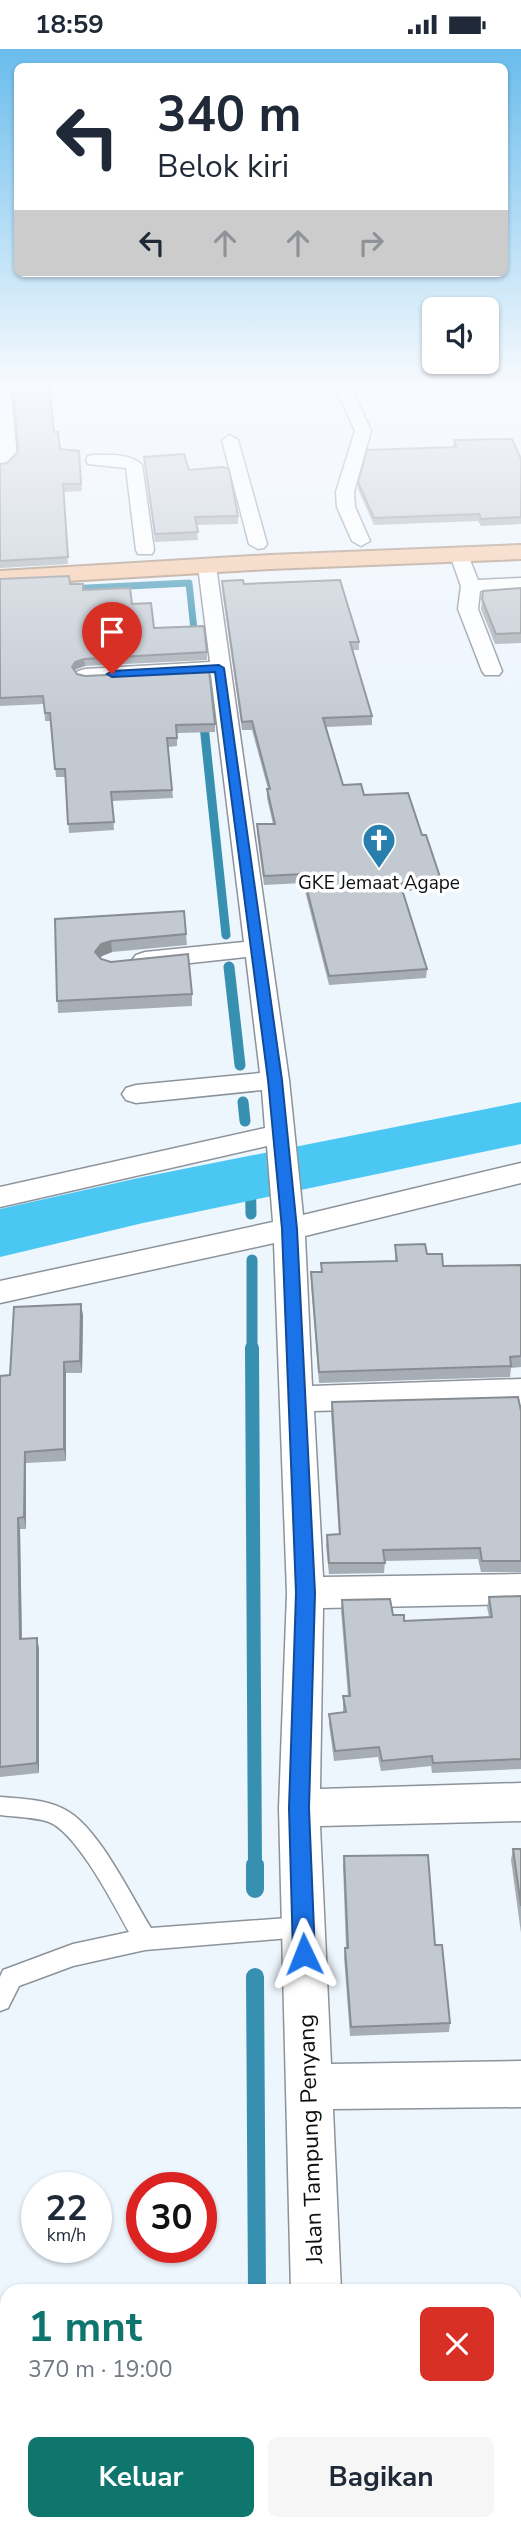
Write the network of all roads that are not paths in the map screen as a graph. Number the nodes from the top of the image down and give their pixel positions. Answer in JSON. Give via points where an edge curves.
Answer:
{"nodes":[{"id":1,"x":139,"y":500,"type":"edge"},
{"id":2,"x":246,"y":500,"type":"edge"},
{"id":3,"x":346,"y":500,"type":"edge"},
{"id":4,"x":521,"y":534,"type":"edge"},
{"id":5,"x":361,"y":541,"type":"junction"},
{"id":6,"x":258,"y":544,"type":"junction"},
{"id":7,"x":145,"y":550,"type":"junction"},
{"id":8,"x":521,"y":552,"type":"edge"},
{"id":9,"x":459,"y":555,"type":"junction"},
{"id":10,"x":0,"y":559,"type":"edge"},
{"id":11,"x":207,"y":566,"type":"junction"},
{"id":12,"x":0,"y":578,"type":"edge"},
{"id":13,"x":521,"y":584,"type":"edge"},
{"id":14,"x":471,"y":586,"type":"junction"},
{"id":15,"x":219,"y":668,"type":"junction"},
{"id":16,"x":492,"y":671,"type":"dead end"},
{"id":17,"x":85,"y":675,"type":"edge"},
{"id":18,"x":257,"y":948,"type":"junction"},
{"id":19,"x":125,"y":962,"type":"edge"},
{"id":20,"x":275,"y":1080,"type":"junction"},
{"id":21,"x":136,"y":1094,"type":"dead end"},
{"id":22,"x":282,"y":1158,"type":"junction"},
{"id":23,"x":521,"y":1173,"type":"edge"},
{"id":24,"x":0,"y":1197,"type":"edge"},
{"id":25,"x":289,"y":1229,"type":"junction"},
{"id":26,"x":0,"y":1292,"type":"edge"},
{"id":27,"x":521,"y":1392,"type":"edge"},
{"id":28,"x":298,"y":1399,"type":"junction"},
{"id":29,"x":521,"y":1589,"type":"edge"},
{"id":30,"x":305,"y":1593,"type":"junction"},
{"id":31,"x":521,"y":1802,"type":"edge"},
{"id":32,"x":0,"y":1806,"type":"edge"},
{"id":33,"x":299,"y":1808,"type":"junction"},
{"id":34,"x":303,"y":1927,"type":"junction"},
{"id":35,"x":145,"y":1939,"type":"junction"},
{"id":36,"x":0,"y":2000,"type":"edge"},
{"id":37,"x":521,"y":2084,"type":"edge"},
{"id":38,"x":308,"y":2087,"type":"junction"},
{"id":39,"x":316,"y":2284,"type":"edge"}],
"edges":[{"from":1,"to":7,"type":"street"},
{"from":2,"to":6,"type":"street"},
{"from":3,"to":5,"type":"street"},
{"from":4,"to":5,"type":"highway"},
{"from":5,"to":6,"type":"highway"},
{"from":6,"to":7,"type":"highway"},
{"from":7,"to":10,"type":"highway"},
{"from":8,"to":9,"type":"highway"},
{"from":9,"to":11,"type":"highway"},
{"from":9,"to":14,"type":"street"},
{"from":11,"to":12,"type":"highway"},
{"from":11,"to":15,"type":"street","name":"Jalan Tampung Penyang"},
{"from":13,"to":14,"type":"street"},
{"from":14,"to":16,"type":"street","via":[[468,609]]},
{"from":15,"to":17,"type":"street"},
{"from":15,"to":18,"type":"street","name":"Jalan Tampung Penyang"},
{"from":18,"to":19,"type":"street"},
{"from":18,"to":20,"type":"street","name":"Jalan Tampung Penyang"},
{"from":20,"to":21,"type":"street"},
{"from":20,"to":22,"type":"street","name":"Jalan Tampung Penyang"},
{"from":22,"to":24,"type":"street"},
{"from":22,"to":25,"type":"street","name":"Jalan Tampung Penyang"},
{"from":23,"to":25,"type":"street"},
{"from":25,"to":26,"type":"street"},
{"from":25,"to":28,"type":"street","name":"Jalan Tampung Penyang"},
{"from":27,"to":28,"type":"street"},
{"from":28,"to":30,"type":"street","name":"Jalan Tampung Penyang"},
{"from":29,"to":30,"type":"street"},
{"from":30,"to":33,"type":"street","name":"Jalan Tampung Penyang"},
{"from":31,"to":33,"type":"street"},
{"from":32,"to":35,"type":"lane","via":[[43,1811],[64,1819],[90,1848]]},
{"from":33,"to":34,"type":"street","name":"Jalan Tampung Penyang"},
{"from":34,"to":35,"type":"lane"},
{"from":34,"to":38,"type":"street","name":"Jalan Tampung Penyang"},
{"from":35,"to":36,"type":"lane","via":[[73,1955],[11,1979]]},
{"from":37,"to":38,"type":"street"},
{"from":38,"to":39,"type":"street","name":"Jalan Tampung Penyang"}]}
